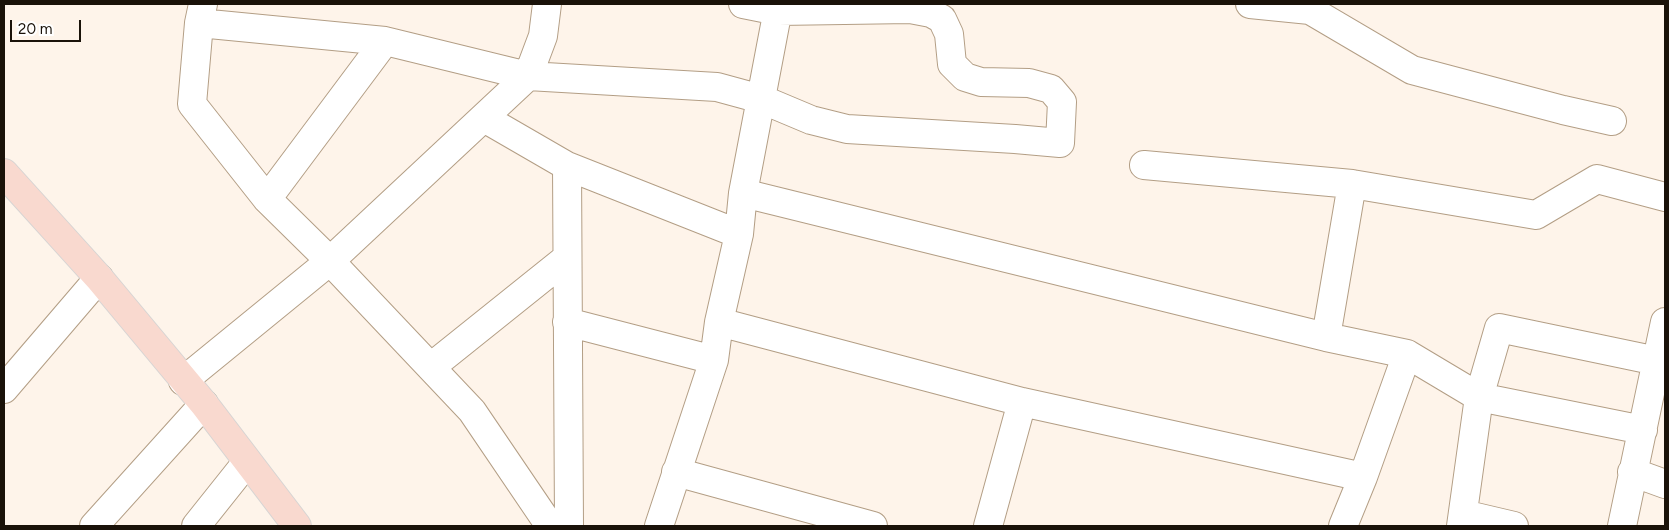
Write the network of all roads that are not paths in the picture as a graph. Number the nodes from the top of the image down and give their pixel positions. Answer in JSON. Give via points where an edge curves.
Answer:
{"nodes":[{"id":1,"x":547,"y":4,"type":"edge"},
{"id":2,"x":743,"y":4,"type":"edge"},
{"id":3,"x":1250,"y":4,"type":"edge"},
{"id":4,"x":778,"y":7,"type":"edge"},
{"id":5,"x":1310,"y":7,"type":"edge"},
{"id":6,"x":201,"y":13,"type":"edge"},
{"id":7,"x":385,"y":42,"type":"junction"},
{"id":8,"x":528,"y":76,"type":"junction"},
{"id":9,"x":762,"y":99,"type":"junction"},
{"id":10,"x":484,"y":118,"type":"junction"},
{"id":11,"x":1612,"y":121,"type":"dead end"},
{"id":12,"x":1144,"y":165,"type":"dead end"},
{"id":13,"x":567,"y":166,"type":"junction"},
{"id":14,"x":4,"y":173,"type":"edge"},
{"id":15,"x":1352,"y":184,"type":"junction"},
{"id":16,"x":742,"y":192,"type":"junction"},
{"id":17,"x":1665,"y":197,"type":"edge"},
{"id":18,"x":267,"y":199,"type":"junction"},
{"id":19,"x":739,"y":234,"type":"junction"},
{"id":20,"x":567,"y":258,"type":"junction"},
{"id":21,"x":330,"y":261,"type":"junction"},
{"id":22,"x":99,"y":278,"type":"junction"},
{"id":23,"x":567,"y":322,"type":"junction"},
{"id":24,"x":719,"y":322,"type":"junction"},
{"id":25,"x":1665,"y":322,"type":"edge"},
{"id":26,"x":1326,"y":337,"type":"junction"},
{"id":27,"x":1407,"y":354,"type":"junction"},
{"id":28,"x":714,"y":360,"type":"junction"},
{"id":29,"x":1657,"y":362,"type":"junction"},
{"id":30,"x":431,"y":367,"type":"junction"},
{"id":31,"x":183,"y":381,"type":"junction"},
{"id":32,"x":4,"y":389,"type":"edge"},
{"id":33,"x":1479,"y":397,"type":"junction"},
{"id":34,"x":1022,"y":402,"type":"junction"},
{"id":35,"x":204,"y":404,"type":"junction"},
{"id":36,"x":1643,"y":430,"type":"junction"},
{"id":37,"x":247,"y":462,"type":"junction"},
{"id":38,"x":676,"y":472,"type":"junction"},
{"id":39,"x":1632,"y":472,"type":"junction"},
{"id":40,"x":1363,"y":477,"type":"junction"},
{"id":41,"x":1665,"y":484,"type":"edge"},
{"id":42,"x":1462,"y":520,"type":"edge"},
{"id":43,"x":94,"y":526,"type":"edge"},
{"id":44,"x":196,"y":526,"type":"edge"},
{"id":45,"x":298,"y":526,"type":"edge"},
{"id":46,"x":550,"y":526,"type":"edge"},
{"id":47,"x":569,"y":526,"type":"edge"},
{"id":48,"x":658,"y":526,"type":"edge"},
{"id":49,"x":873,"y":526,"type":"edge"},
{"id":50,"x":988,"y":526,"type":"edge"},
{"id":51,"x":1343,"y":526,"type":"edge"},
{"id":52,"x":1514,"y":526,"type":"edge"},
{"id":53,"x":1622,"y":526,"type":"edge"}],
"edges":[{"from":1,"to":8,"type":"street","via":[[543,36]]},
{"from":2,"to":4,"type":"street"},
{"from":3,"to":5,"type":"street"},
{"from":4,"to":9,"type":"street"},
{"from":4,"to":9,"type":"street","via":[[931,12],[942,19],[949,34],[952,64],[964,77],[981,82],[1029,83],[1051,90],[1062,102],[1060,143],[847,129],[811,120]]},
{"from":5,"to":11,"type":"street","via":[[1412,70]]},
{"from":6,"to":7,"type":"street"},
{"from":6,"to":18,"type":"street","via":[[192,104]]},
{"from":7,"to":8,"type":"street"},
{"from":7,"to":18,"type":"street"},
{"from":8,"to":9,"type":"street","via":[[717,87]]},
{"from":8,"to":10,"type":"street"},
{"from":9,"to":16,"type":"street"},
{"from":10,"to":13,"type":"street"},
{"from":10,"to":21,"type":"street"},
{"from":12,"to":15,"type":"street"},
{"from":13,"to":19,"type":"street"},
{"from":13,"to":20,"type":"street"},
{"from":14,"to":22,"type":"main road"},
{"from":15,"to":17,"type":"street","via":[[1536,215],[1597,179]]},
{"from":15,"to":26,"type":"street"},
{"from":16,"to":19,"type":"street"},
{"from":16,"to":26,"type":"street"},
{"from":18,"to":21,"type":"street"},
{"from":19,"to":24,"type":"street"},
{"from":20,"to":23,"type":"street"},
{"from":20,"to":30,"type":"street"},
{"from":21,"to":30,"type":"street"},
{"from":21,"to":31,"type":"street"},
{"from":22,"to":31,"type":"main road"},
{"from":22,"to":32,"type":"street"},
{"from":23,"to":28,"type":"street"},
{"from":23,"to":47,"type":"street"},
{"from":24,"to":28,"type":"street"},
{"from":24,"to":34,"type":"street"},
{"from":25,"to":29,"type":"street"},
{"from":26,"to":27,"type":"street"},
{"from":27,"to":33,"type":"street"},
{"from":27,"to":40,"type":"street"},
{"from":28,"to":38,"type":"street"},
{"from":29,"to":33,"type":"street","via":[[1499,328]]},
{"from":29,"to":36,"type":"street"},
{"from":30,"to":46,"type":"street","via":[[472,411]]},
{"from":31,"to":35,"type":"main road"},
{"from":33,"to":36,"type":"street"},
{"from":33,"to":42,"type":"street"},
{"from":34,"to":40,"type":"street"},
{"from":34,"to":50,"type":"street"},
{"from":35,"to":37,"type":"main road"},
{"from":35,"to":43,"type":"street"},
{"from":36,"to":39,"type":"street"},
{"from":37,"to":44,"type":"street"},
{"from":37,"to":45,"type":"main road"},
{"from":38,"to":48,"type":"street"},
{"from":38,"to":49,"type":"street"},
{"from":39,"to":41,"type":"street"},
{"from":39,"to":53,"type":"street"},
{"from":40,"to":51,"type":"street"},
{"from":42,"to":52,"type":"street"}]}
